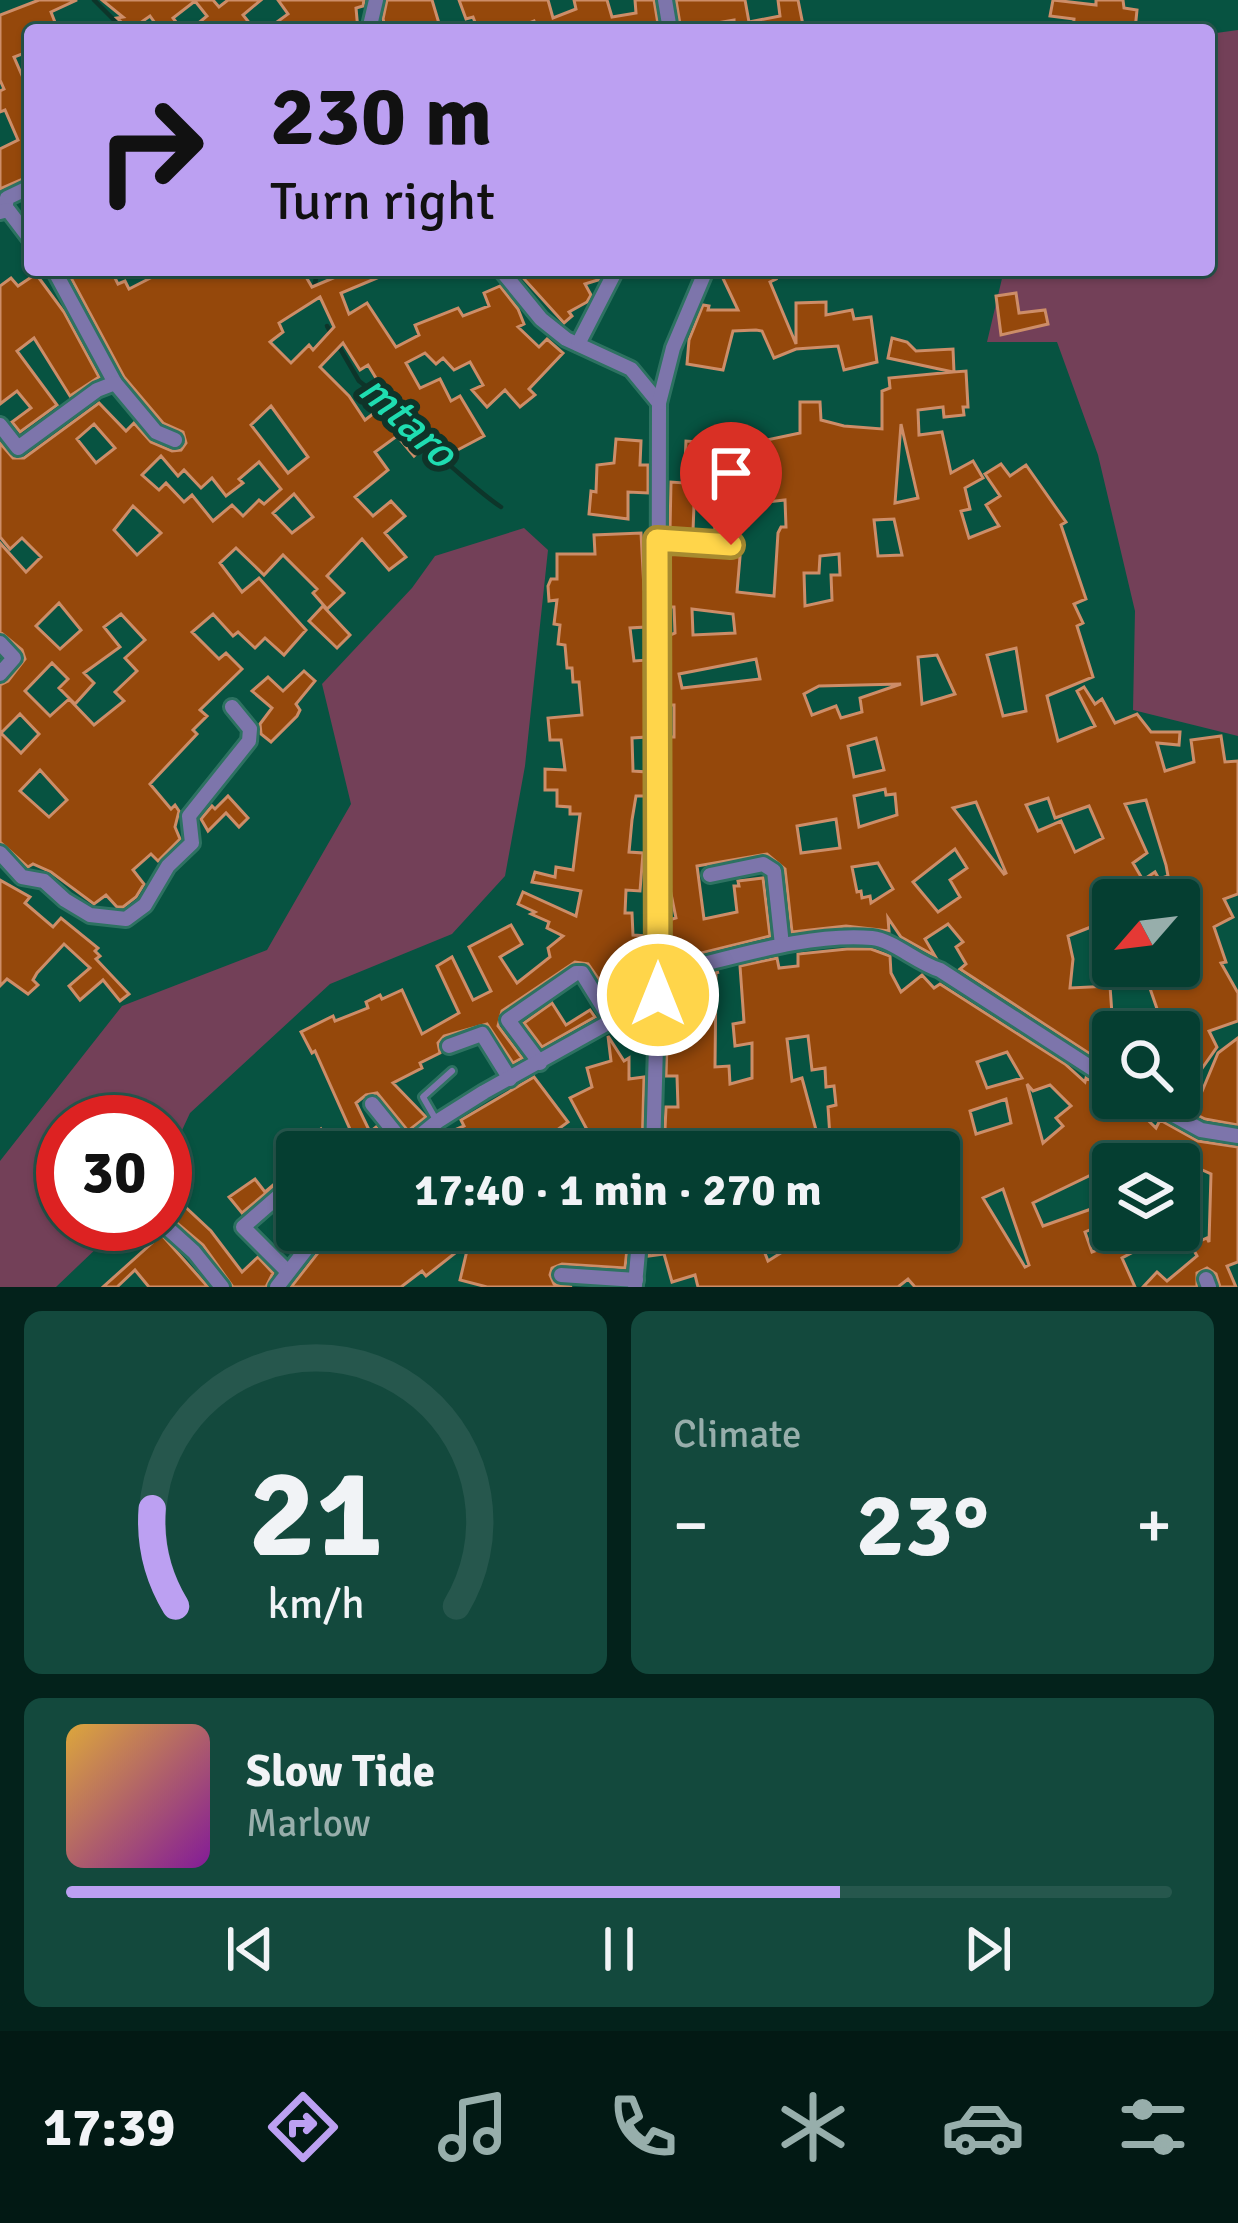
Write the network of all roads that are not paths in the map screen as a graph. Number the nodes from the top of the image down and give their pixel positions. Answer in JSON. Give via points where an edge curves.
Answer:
{"nodes":[{"id":1,"x":24,"y":191,"type":"edge"},
{"id":2,"x":2,"y":211,"type":"edge"},
{"id":3,"x":24,"y":233,"type":"edge"},
{"id":4,"x":57,"y":276,"type":"edge"},
{"id":5,"x":506,"y":276,"type":"edge"},
{"id":6,"x":613,"y":276,"type":"edge"},
{"id":7,"x":703,"y":276,"type":"edge"},
{"id":8,"x":578,"y":344,"type":"junction"},
{"id":9,"x":115,"y":382,"type":"junction"},
{"id":10,"x":659,"y":403,"type":"junction"},
{"id":11,"x":0,"y":425,"type":"edge"},
{"id":12,"x":175,"y":440,"type":"dead end"},
{"id":13,"x":657,"y":540,"type":"junction"},
{"id":14,"x":731,"y":545,"type":"dead end"},
{"id":15,"x":0,"y":643,"type":"edge"},
{"id":16,"x":0,"y":674,"type":"edge"},
{"id":17,"x":232,"y":707,"type":"dead end"},
{"id":18,"x":0,"y":853,"type":"edge"},
{"id":19,"x":710,"y":875,"type":"dead end"},
{"id":20,"x":782,"y":945,"type":"junction"},
{"id":21,"x":658,"y":975,"type":"junction"},
{"id":22,"x":658,"y":995,"type":"junction"},
{"id":23,"x":508,"y":1020,"type":"junction"},
{"id":24,"x":611,"y":1020,"type":"junction"},
{"id":25,"x":482,"y":1034,"type":"junction"},
{"id":26,"x":449,"y":1046,"type":"dead end"},
{"id":27,"x":540,"y":1063,"type":"junction"},
{"id":28,"x":1092,"y":1068,"type":"edge"},
{"id":29,"x":452,"y":1071,"type":"dead end"},
{"id":30,"x":510,"y":1079,"type":"junction"},
{"id":31,"x":372,"y":1104,"type":"dead end"},
{"id":32,"x":1181,"y":1119,"type":"edge"},
{"id":33,"x":438,"y":1121,"type":"junction"},
{"id":34,"x":391,"y":1131,"type":"edge"},
{"id":35,"x":426,"y":1131,"type":"edge"},
{"id":36,"x":654,"y":1131,"type":"edge"},
{"id":37,"x":1238,"y":1136,"type":"edge"},
{"id":38,"x":276,"y":1198,"type":"edge"},
{"id":39,"x":192,"y":1250,"type":"edge"},
{"id":40,"x":303,"y":1251,"type":"edge"},
{"id":41,"x":638,"y":1251,"type":"edge"},
{"id":42,"x":288,"y":1272,"type":"junction"},
{"id":43,"x":561,"y":1275,"type":"dead end"},
{"id":44,"x":635,"y":1284,"type":"edge"},
{"id":45,"x":222,"y":1287,"type":"edge"},
{"id":46,"x":278,"y":1287,"type":"edge"}],
"edges":[{"from":1,"to":2,"type":"street","via":[[7,198]]},
{"from":2,"to":3,"type":"street"},
{"from":4,"to":9,"type":"street"},
{"from":5,"to":8,"type":"street","via":[[541,320]]},
{"from":6,"to":8,"type":"street"},
{"from":7,"to":10,"type":"street"},
{"from":8,"to":10,"type":"street","via":[[631,369]]},
{"from":9,"to":11,"type":"street","via":[[18,448]]},
{"from":9,"to":12,"type":"street","via":[[156,432]]},
{"from":10,"to":13,"type":"street"},
{"from":13,"to":14,"type":"street"},
{"from":13,"to":21,"type":"street"},
{"from":15,"to":16,"type":"street","via":[[14,658]]},
{"from":17,"to":18,"type":"street","via":[[250,729],[249,741],[189,816],[192,843],[126,919],[90,915],[44,880],[22,877]]},
{"from":19,"to":20,"type":"street","via":[[770,866]]},
{"from":20,"to":21,"type":"street"},
{"from":20,"to":28,"type":"street","via":[[881,940]]},
{"from":21,"to":22,"type":"street"},
{"from":22,"to":24,"type":"street"},
{"from":22,"to":36,"type":"street"},
{"from":23,"to":24,"type":"street","via":[[580,973]]},
{"from":23,"to":25,"type":"street"},
{"from":23,"to":27,"type":"street"},
{"from":24,"to":27,"type":"street"},
{"from":25,"to":26,"type":"street"},
{"from":25,"to":30,"type":"street"},
{"from":27,"to":30,"type":"street"},
{"from":29,"to":33,"type":"lane","via":[[423,1097]]},
{"from":30,"to":33,"type":"street"},
{"from":31,"to":34,"type":"street"},
{"from":32,"to":37,"type":"street"},
{"from":33,"to":35,"type":"street"},
{"from":38,"to":42,"type":"street","via":[[243,1227]]},
{"from":39,"to":45,"type":"street"},
{"from":40,"to":42,"type":"street"},
{"from":41,"to":44,"type":"street"},
{"from":42,"to":46,"type":"street"},
{"from":43,"to":44,"type":"street"}]}
